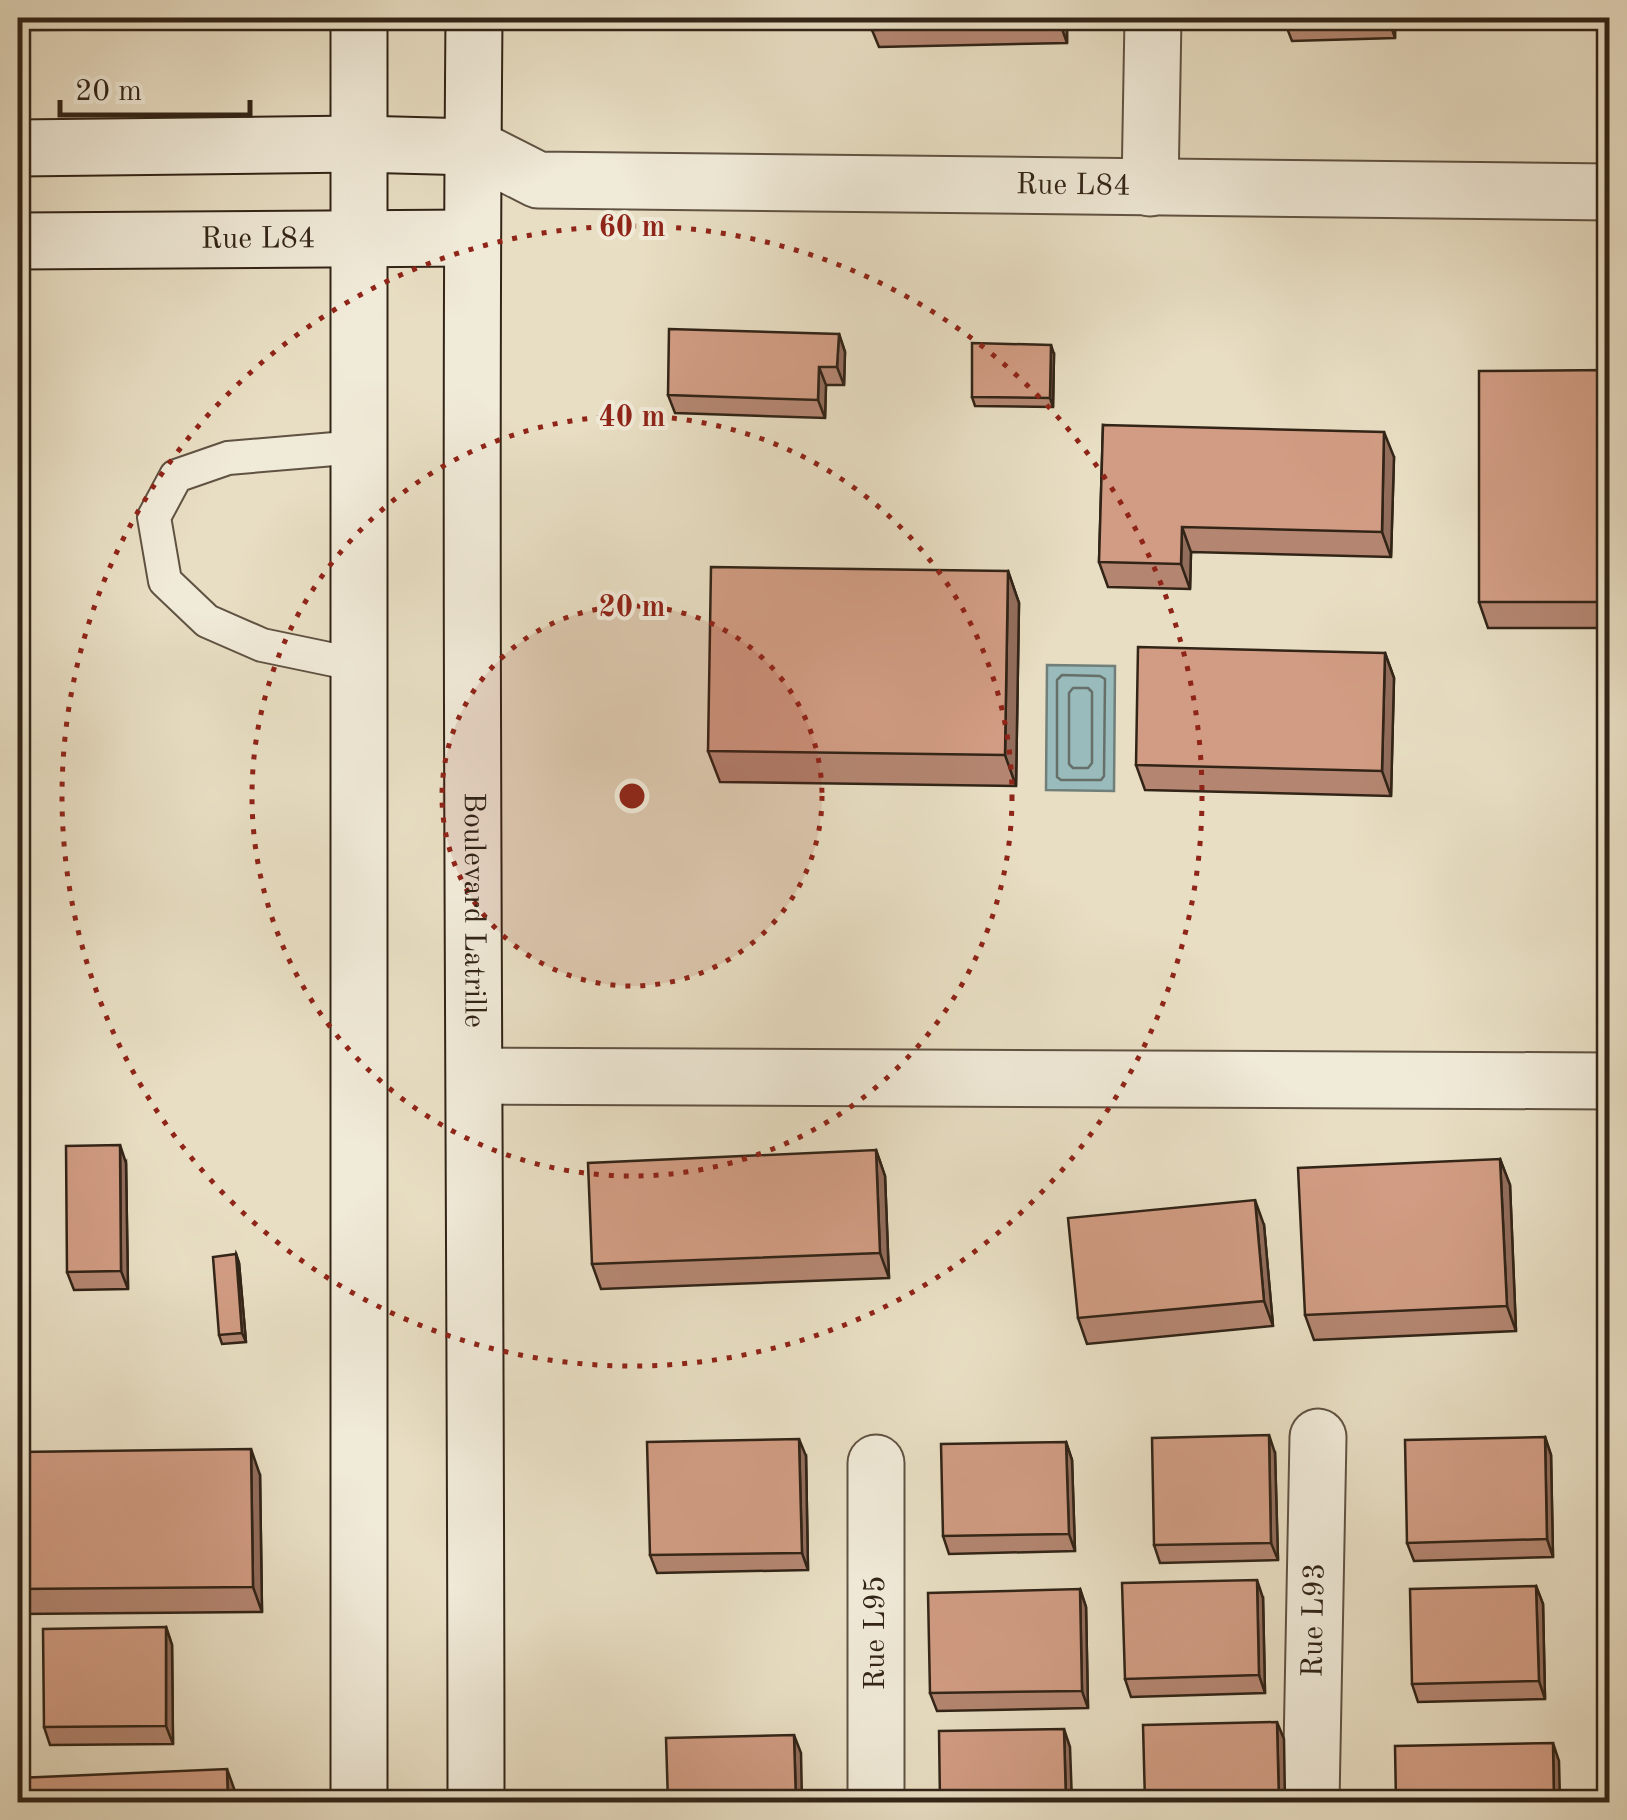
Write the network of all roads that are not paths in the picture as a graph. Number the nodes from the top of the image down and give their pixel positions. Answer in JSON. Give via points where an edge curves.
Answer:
{"nodes":[{"id":1,"x":360,"y":18,"type":"edge"},
{"id":2,"x":474,"y":18,"type":"edge"},
{"id":3,"x":1152,"y":18,"type":"edge"},
{"id":4,"x":358,"y":144,"type":"junction"},
{"id":5,"x":473,"y":147,"type":"junction"},
{"id":6,"x":18,"y":148,"type":"edge"},
{"id":7,"x":538,"y":180,"type":"junction"},
{"id":8,"x":1150,"y":188,"type":"junction"},
{"id":9,"x":1610,"y":192,"type":"edge"},
{"id":10,"x":471,"y":238,"type":"junction"},
{"id":11,"x":18,"y":241,"type":"edge"},
{"id":12,"x":360,"y":241,"type":"junction"},
{"id":13,"x":358,"y":447,"type":"junction"},
{"id":14,"x":358,"y":665,"type":"junction"},
{"id":15,"x":476,"y":1076,"type":"junction"},
{"id":16,"x":1610,"y":1081,"type":"edge"},
{"id":17,"x":1318,"y":1437,"type":"dead end"},
{"id":18,"x":876,"y":1462,"type":"dead end"},
{"id":19,"x":359,"y":1802,"type":"edge"},
{"id":20,"x":476,"y":1802,"type":"edge"},
{"id":21,"x":876,"y":1802,"type":"edge"},
{"id":22,"x":1311,"y":1802,"type":"edge"}],
"edges":[{"from":1,"to":4,"type":"main road"},
{"from":2,"to":5,"type":"main road","name":"Boulevard Latrille"},
{"from":3,"to":8,"type":"main road"},
{"from":4,"to":5,"type":"main road","name":"Rue L84"},
{"from":4,"to":6,"type":"main road","name":"Rue L84"},
{"from":4,"to":12,"type":"main road"},
{"from":5,"to":7,"type":"main road","name":"Rue L84"},
{"from":5,"to":10,"type":"main road","name":"Boulevard Latrille"},
{"from":7,"to":8,"type":"main road","name":"Rue L84"},
{"from":7,"to":10,"type":"main road"},
{"from":8,"to":9,"type":"main road","name":"Rue L84"},
{"from":10,"to":12,"type":"main road","name":"Rue L84"},
{"from":10,"to":15,"type":"main road","name":"Boulevard Latrille"},
{"from":11,"to":12,"type":"main road","name":"Rue L84"},
{"from":12,"to":13,"type":"main road"},
{"from":13,"to":14,"type":"main road"},
{"from":13,"to":14,"type":"lane","via":[[228,458],[176,476],[154,517],[165,580],[207,621],[262,645]]},
{"from":14,"to":19,"type":"main road"},
{"from":15,"to":16,"type":"main road"},
{"from":15,"to":20,"type":"main road","name":"Boulevard Latrille"},
{"from":17,"to":22,"type":"main road","name":"Rue L93"},
{"from":18,"to":21,"type":"main road","name":"Rue L95"}]}
